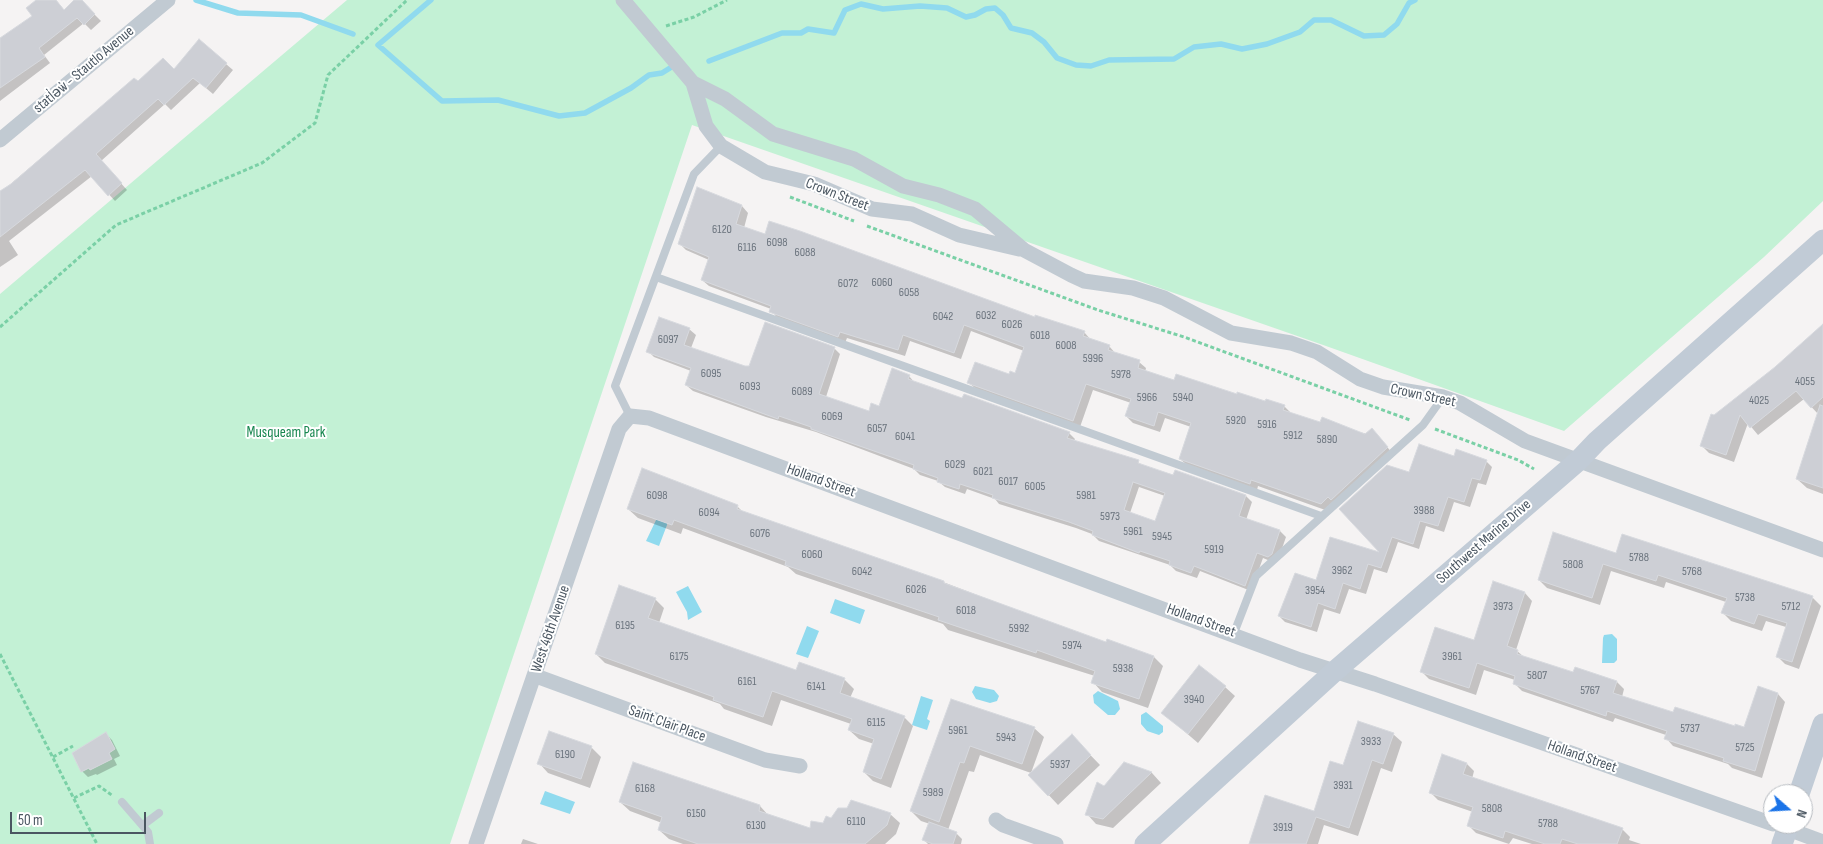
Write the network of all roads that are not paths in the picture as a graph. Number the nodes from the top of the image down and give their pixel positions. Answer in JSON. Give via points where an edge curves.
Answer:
{"nodes":[{"id":1,"x":623,"y":0,"type":"edge"},
{"id":2,"x":163,"y":4,"type":"edge"},
{"id":3,"x":694,"y":83,"type":"junction"},
{"id":4,"x":0,"y":140,"type":"edge"},
{"id":5,"x":721,"y":146,"type":"junction"},
{"id":6,"x":1823,"y":240,"type":"edge"},
{"id":7,"x":1024,"y":250,"type":"junction"},
{"id":8,"x":656,"y":277,"type":"junction"},
{"id":9,"x":1443,"y":397,"type":"junction"},
{"id":10,"x":630,"y":416,"type":"junction"},
{"id":11,"x":1578,"y":460,"type":"junction"},
{"id":12,"x":1321,"y":516,"type":"junction"},
{"id":13,"x":1823,"y":550,"type":"edge"},
{"id":14,"x":1234,"y":633,"type":"junction"},
{"id":15,"x":1334,"y":670,"type":"junction"},
{"id":16,"x":536,"y":676,"type":"junction"},
{"id":17,"x":1823,"y":724,"type":"edge"},
{"id":18,"x":800,"y":766,"type":"dead end"},
{"id":19,"x":1802,"y":784,"type":"edge"},
{"id":20,"x":122,"y":802,"type":"road end"},
{"id":21,"x":159,"y":813,"type":"dead end"},
{"id":22,"x":996,"y":820,"type":"dead end"},
{"id":23,"x":1763,"y":823,"type":"edge"},
{"id":24,"x":143,"y":825,"type":"junction"},
{"id":25,"x":1797,"y":834,"type":"edge"},
{"id":26,"x":1823,"y":842,"type":"edge"},
{"id":27,"x":150,"y":844,"type":"edge"},
{"id":28,"x":476,"y":844,"type":"edge"},
{"id":29,"x":1056,"y":844,"type":"edge"},
{"id":30,"x":1145,"y":844,"type":"edge"}],
"edges":[{"from":1,"to":3,"type":"street","name":"Crown Street"},
{"from":2,"to":4,"type":"street","name":"statl̓əw̓ - Stautlo Avenue"},
{"from":3,"to":5,"type":"street","name":"Crown Street","via":[[706,126]]},
{"from":3,"to":7,"type":"street","name":"Crown Street","via":[[725,99],[773,134],[854,159],[903,186],[940,195],[975,209]]},
{"from":5,"to":7,"type":"street","name":"Crown Street","via":[[764,172],[814,184],[872,209],[912,214],[959,235]]},
{"from":5,"to":8,"type":"lane","via":[[694,174]]},
{"from":6,"to":11,"type":"main road","name":"Southwest Marine Drive"},
{"from":7,"to":9,"type":"street","name":"Crown Street","via":[[1084,280],[1133,288],[1164,298],[1231,334],[1291,343],[1317,352],[1360,380]]},
{"from":8,"to":10,"type":"lane","via":[[615,386]]},
{"from":8,"to":12,"type":"lane"},
{"from":9,"to":11,"type":"street","name":"Crown Street","via":[[1460,403],[1525,441]]},
{"from":9,"to":12,"type":"lane","via":[[1423,425]]},
{"from":10,"to":14,"type":"street","name":"Holland Street","via":[[649,418]]},
{"from":10,"to":16,"type":"street","name":"West 46th Avenue","via":[[619,429]]},
{"from":11,"to":13,"type":"street","name":"Crown Street"},
{"from":11,"to":15,"type":"main road","name":"Southwest Marine Drive"},
{"from":12,"to":14,"type":"lane","via":[[1256,576]]},
{"from":14,"to":15,"type":"street","name":"Holland Street"},
{"from":15,"to":23,"type":"street","name":"Holland Street"},
{"from":15,"to":30,"type":"main road","name":"Southwest Marine Drive"},
{"from":16,"to":18,"type":"street","name":"Saint Clair Place","via":[[765,760]]},
{"from":16,"to":28,"type":"street","name":"West 46th Avenue"},
{"from":17,"to":19,"type":"main road"},
{"from":20,"to":24,"type":"lane"},
{"from":21,"to":24,"type":"lane"},
{"from":22,"to":29,"type":"street"},
{"from":24,"to":27,"type":"lane"},
{"from":25,"to":26,"type":"street","name":"Holland Street"}]}
